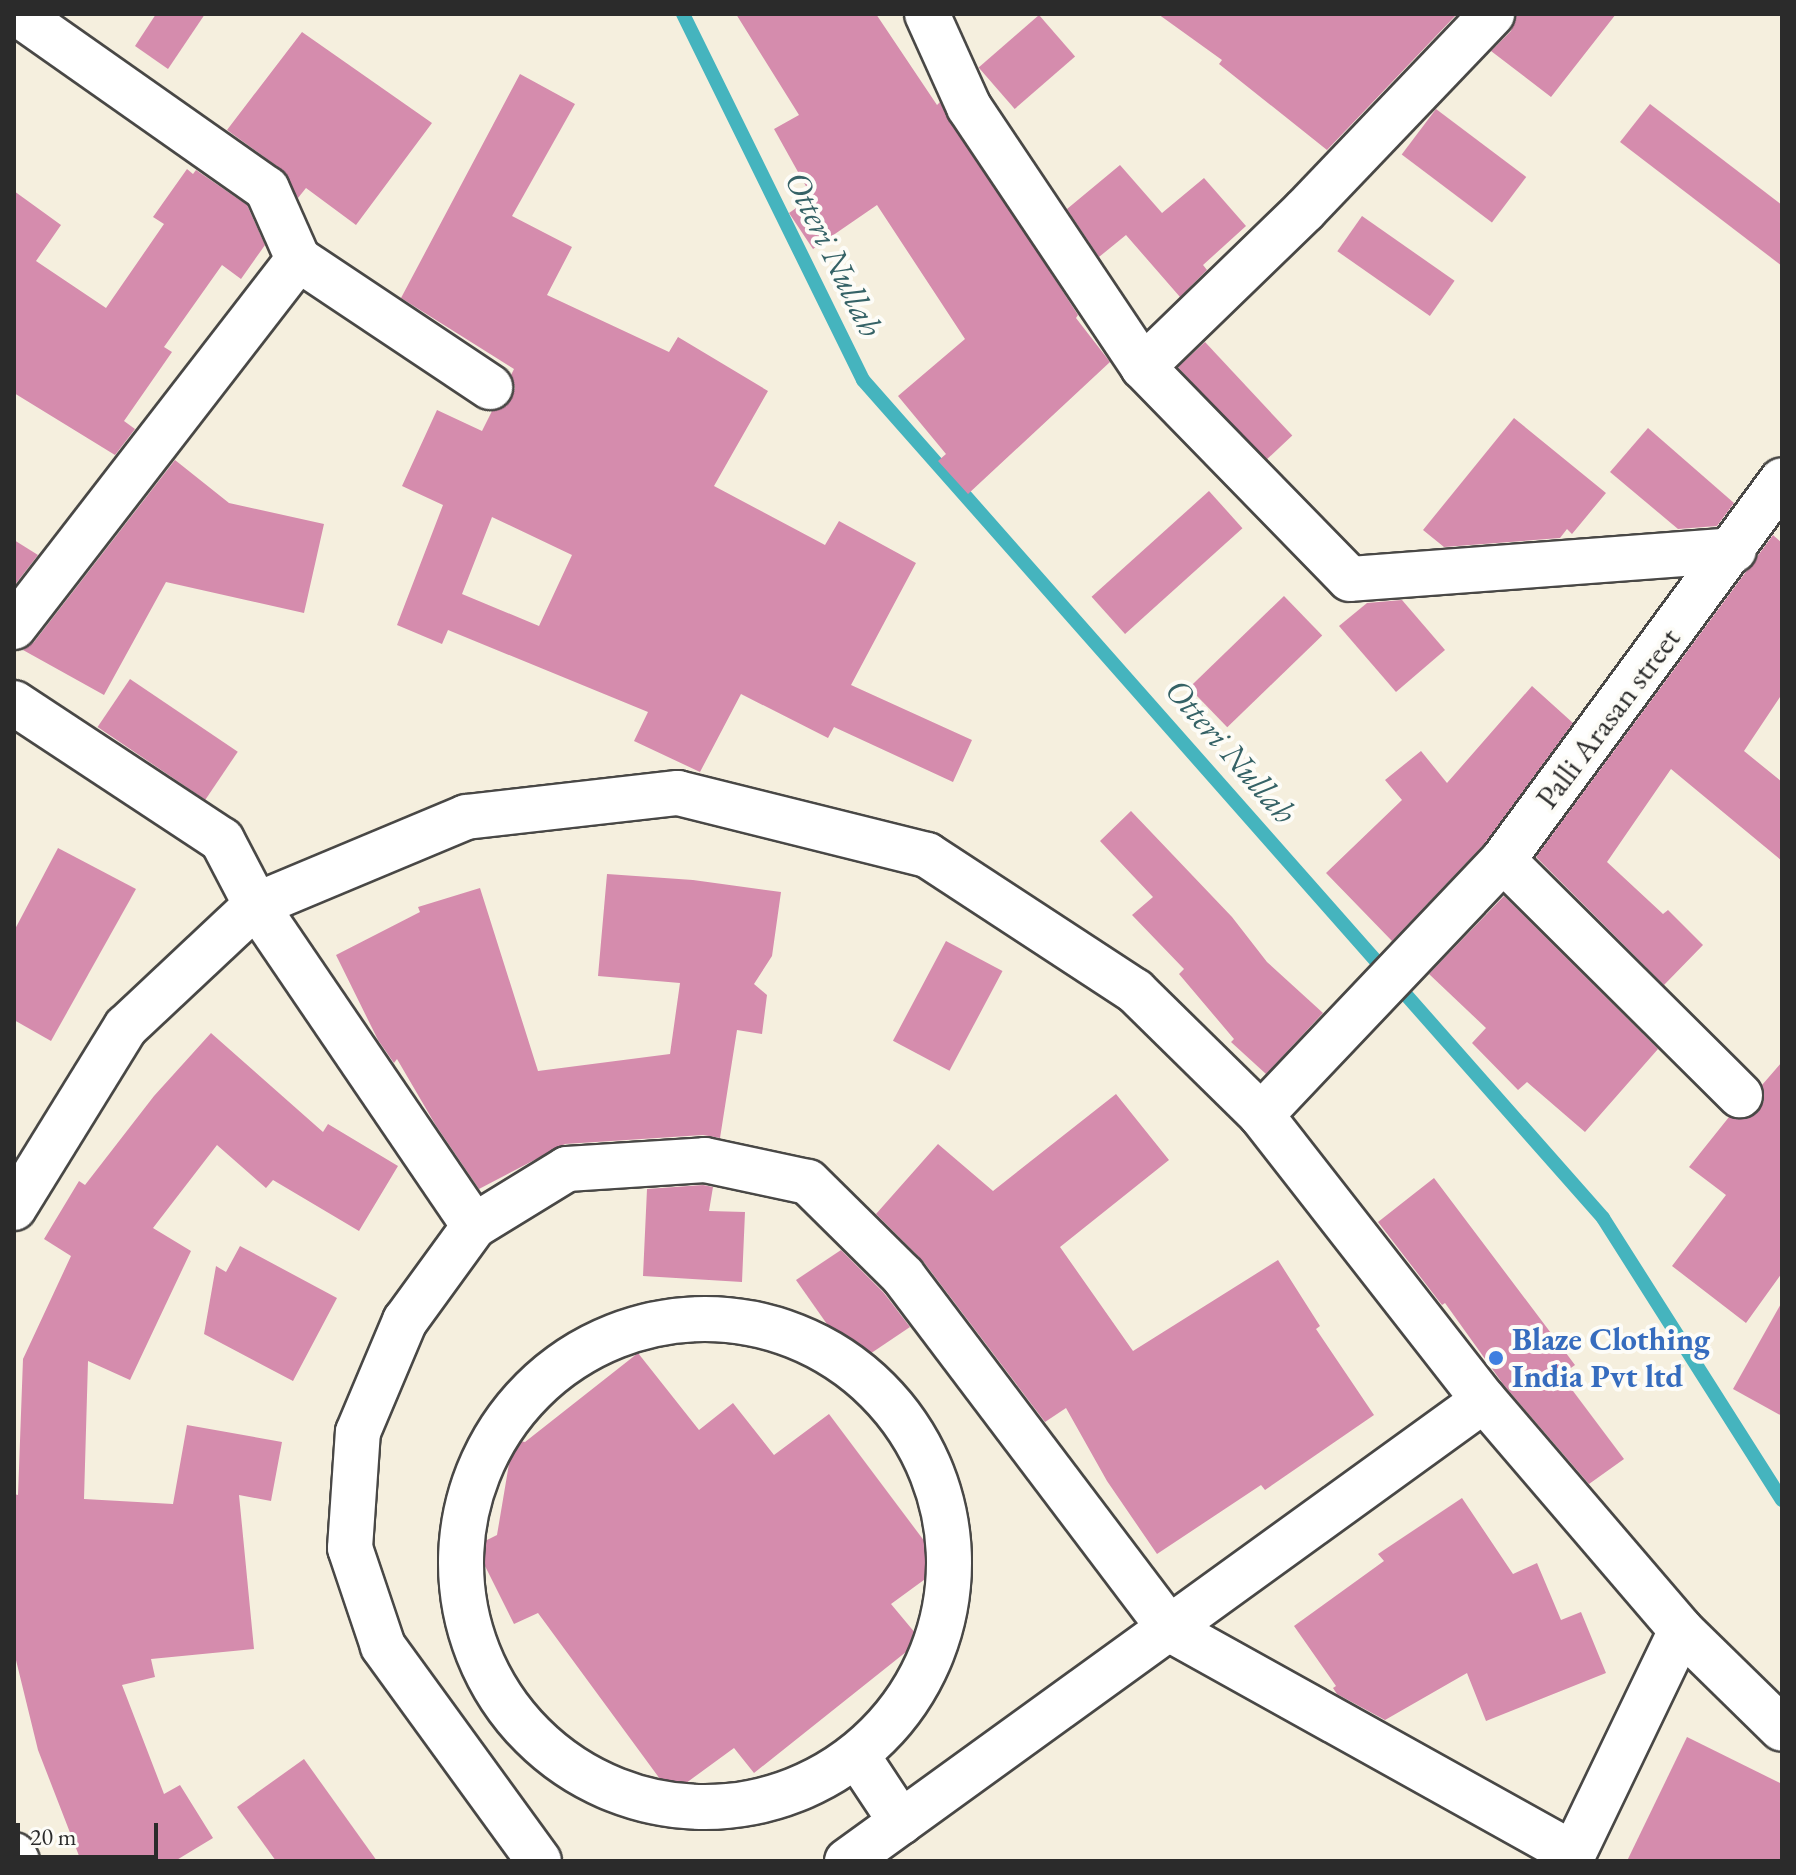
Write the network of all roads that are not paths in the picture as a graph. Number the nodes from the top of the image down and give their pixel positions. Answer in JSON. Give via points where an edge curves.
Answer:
{"nodes":[{"id":1,"x":18,"y":14,"type":"edge"},
{"id":2,"x":927,"y":14,"type":"edge"},
{"id":3,"x":1492,"y":14,"type":"edge"},
{"id":4,"x":298,"y":259,"type":"junction"},
{"id":5,"x":1143,"y":367,"type":"junction"},
{"id":6,"x":490,"y":387,"type":"dead end"},
{"id":7,"x":1782,"y":480,"type":"edge"},
{"id":8,"x":1734,"y":550,"type":"junction"},
{"id":9,"x":14,"y":627,"type":"edge"},
{"id":10,"x":14,"y":703,"type":"edge"},
{"id":11,"x":1503,"y":860,"type":"junction"},
{"id":12,"x":256,"y":905,"type":"junction"},
{"id":13,"x":1740,"y":1095,"type":"dead end"},
{"id":14,"x":1261,"y":1115,"type":"junction"},
{"id":15,"x":14,"y":1208,"type":"edge"},
{"id":16,"x":474,"y":1226,"type":"junction"},
{"id":17,"x":1484,"y":1400,"type":"junction"},
{"id":18,"x":1171,"y":1630,"type":"junction"},
{"id":19,"x":1681,"y":1630,"type":"junction"},
{"id":20,"x":1782,"y":1729,"type":"edge"},
{"id":21,"x":858,"y":1757,"type":"junction"},
{"id":22,"x":901,"y":1822,"type":"junction"},
{"id":23,"x":14,"y":1855,"type":"edge"},
{"id":24,"x":1571,"y":1858,"type":"edge"},
{"id":25,"x":17,"y":1861,"type":"edge"},
{"id":26,"x":539,"y":1861,"type":"edge"},
{"id":27,"x":847,"y":1861,"type":"edge"}],
"edges":[{"from":1,"to":4,"type":"street","via":[[267,189]]},
{"from":2,"to":5,"type":"street","via":[[969,107]]},
{"from":3,"to":5,"type":"street","via":[[1305,210]]},
{"from":4,"to":6,"type":"street"},
{"from":4,"to":9,"type":"street"},
{"from":5,"to":8,"type":"street","via":[[1350,579]]},
{"from":7,"to":8,"type":"street","name":"Palli Arasan street"},
{"from":8,"to":11,"type":"street","name":"Palli Arasan street"},
{"from":10,"to":12,"type":"street","via":[[222,840]]},
{"from":11,"to":13,"type":"street"},
{"from":11,"to":14,"type":"street","name":"Palli Arasan street"},
{"from":12,"to":14,"type":"street","via":[[466,817],[678,793],[927,855],[1135,991]]},
{"from":12,"to":15,"type":"street","via":[[126,1027]]},
{"from":12,"to":16,"type":"street"},
{"from":14,"to":17,"type":"street"},
{"from":16,"to":18,"type":"street","via":[[567,1169],[705,1160],[808,1182],[903,1276]]},
{"from":16,"to":26,"type":"street","via":[[405,1321],[358,1432],[350,1548],[383,1646]]},
{"from":17,"to":18,"type":"street"},
{"from":17,"to":19,"type":"street"},
{"from":18,"to":22,"type":"street"},
{"from":18,"to":24,"type":"street"},
{"from":19,"to":20,"type":"street"},
{"from":19,"to":24,"type":"street"},
{"from":21,"to":21,"type":"street","via":[[910,1700],[943,1630],[951,1553],[939,1492],[896,1409],[838,1357],[767,1326],[689,1318],[608,1337],[538,1382],[486,1448],[461,1527],[462,1610],[493,1688],[520,1720],[547,1751],[619,1794],[702,1809],[784,1796]]},
{"from":21,"to":22,"type":"street"},
{"from":22,"to":27,"type":"street"},
{"from":23,"to":25,"type":"street"}]}
